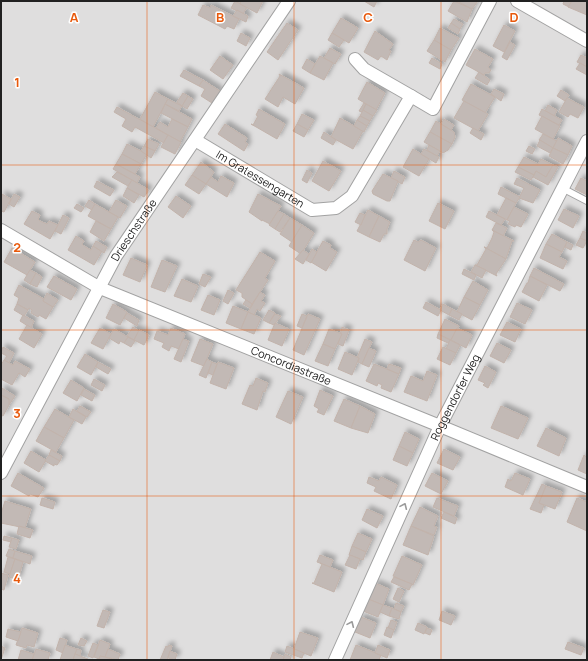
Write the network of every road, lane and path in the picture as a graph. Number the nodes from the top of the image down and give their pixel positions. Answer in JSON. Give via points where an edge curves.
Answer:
{"nodes":[{"id":1,"x":289,"y":1,"type":"edge"},
{"id":2,"x":490,"y":1,"type":"edge"},
{"id":3,"x":517,"y":1,"type":"edge"},
{"id":4,"x":587,"y":41,"type":"edge"},
{"id":5,"x":355,"y":59,"type":"dead end"},
{"id":6,"x":411,"y":96,"type":"junction"},
{"id":7,"x":195,"y":140,"type":"junction"},
{"id":8,"x":587,"y":141,"type":"edge"},
{"id":9,"x":562,"y":188,"type":"junction"},
{"id":10,"x":587,"y":201,"type":"edge"},
{"id":11,"x":1,"y":230,"type":"edge"},
{"id":12,"x":100,"y":288,"type":"junction"},
{"id":13,"x":440,"y":426,"type":"junction"},
{"id":14,"x":1,"y":473,"type":"edge"},
{"id":15,"x":587,"y":487,"type":"edge"},
{"id":16,"x":335,"y":660,"type":"edge"}],
"edges":[{"from":1,"to":7,"type":"street","name":"Drieschstraße"},
{"from":2,"to":6,"type":"street","via":[[433,109]]},
{"from":3,"to":4,"type":"street"},
{"from":5,"to":6,"type":"street","via":[[364,69]]},
{"from":6,"to":7,"type":"street","name":"Im Gratessengarten","via":[[352,196],[336,208],[312,210]]},
{"from":7,"to":12,"type":"street","name":"Drieschstraße","via":[[116,256]]},
{"from":8,"to":9,"type":"street","name":"Roggendorfer Weg"},
{"from":9,"to":10,"type":"lane"},
{"from":9,"to":13,"type":"street","name":"Roggendorfer Weg"},
{"from":11,"to":12,"type":"street","name":"Concordiastraße"},
{"from":12,"to":13,"type":"street","name":"Concordiastraße"},
{"from":12,"to":14,"type":"street","name":"Drieschstraße"},
{"from":13,"to":15,"type":"street","name":"Concordiastraße"},
{"from":16,"to":13,"type":"street","name":"Roggendorfer Weg","one_way":true}]}
